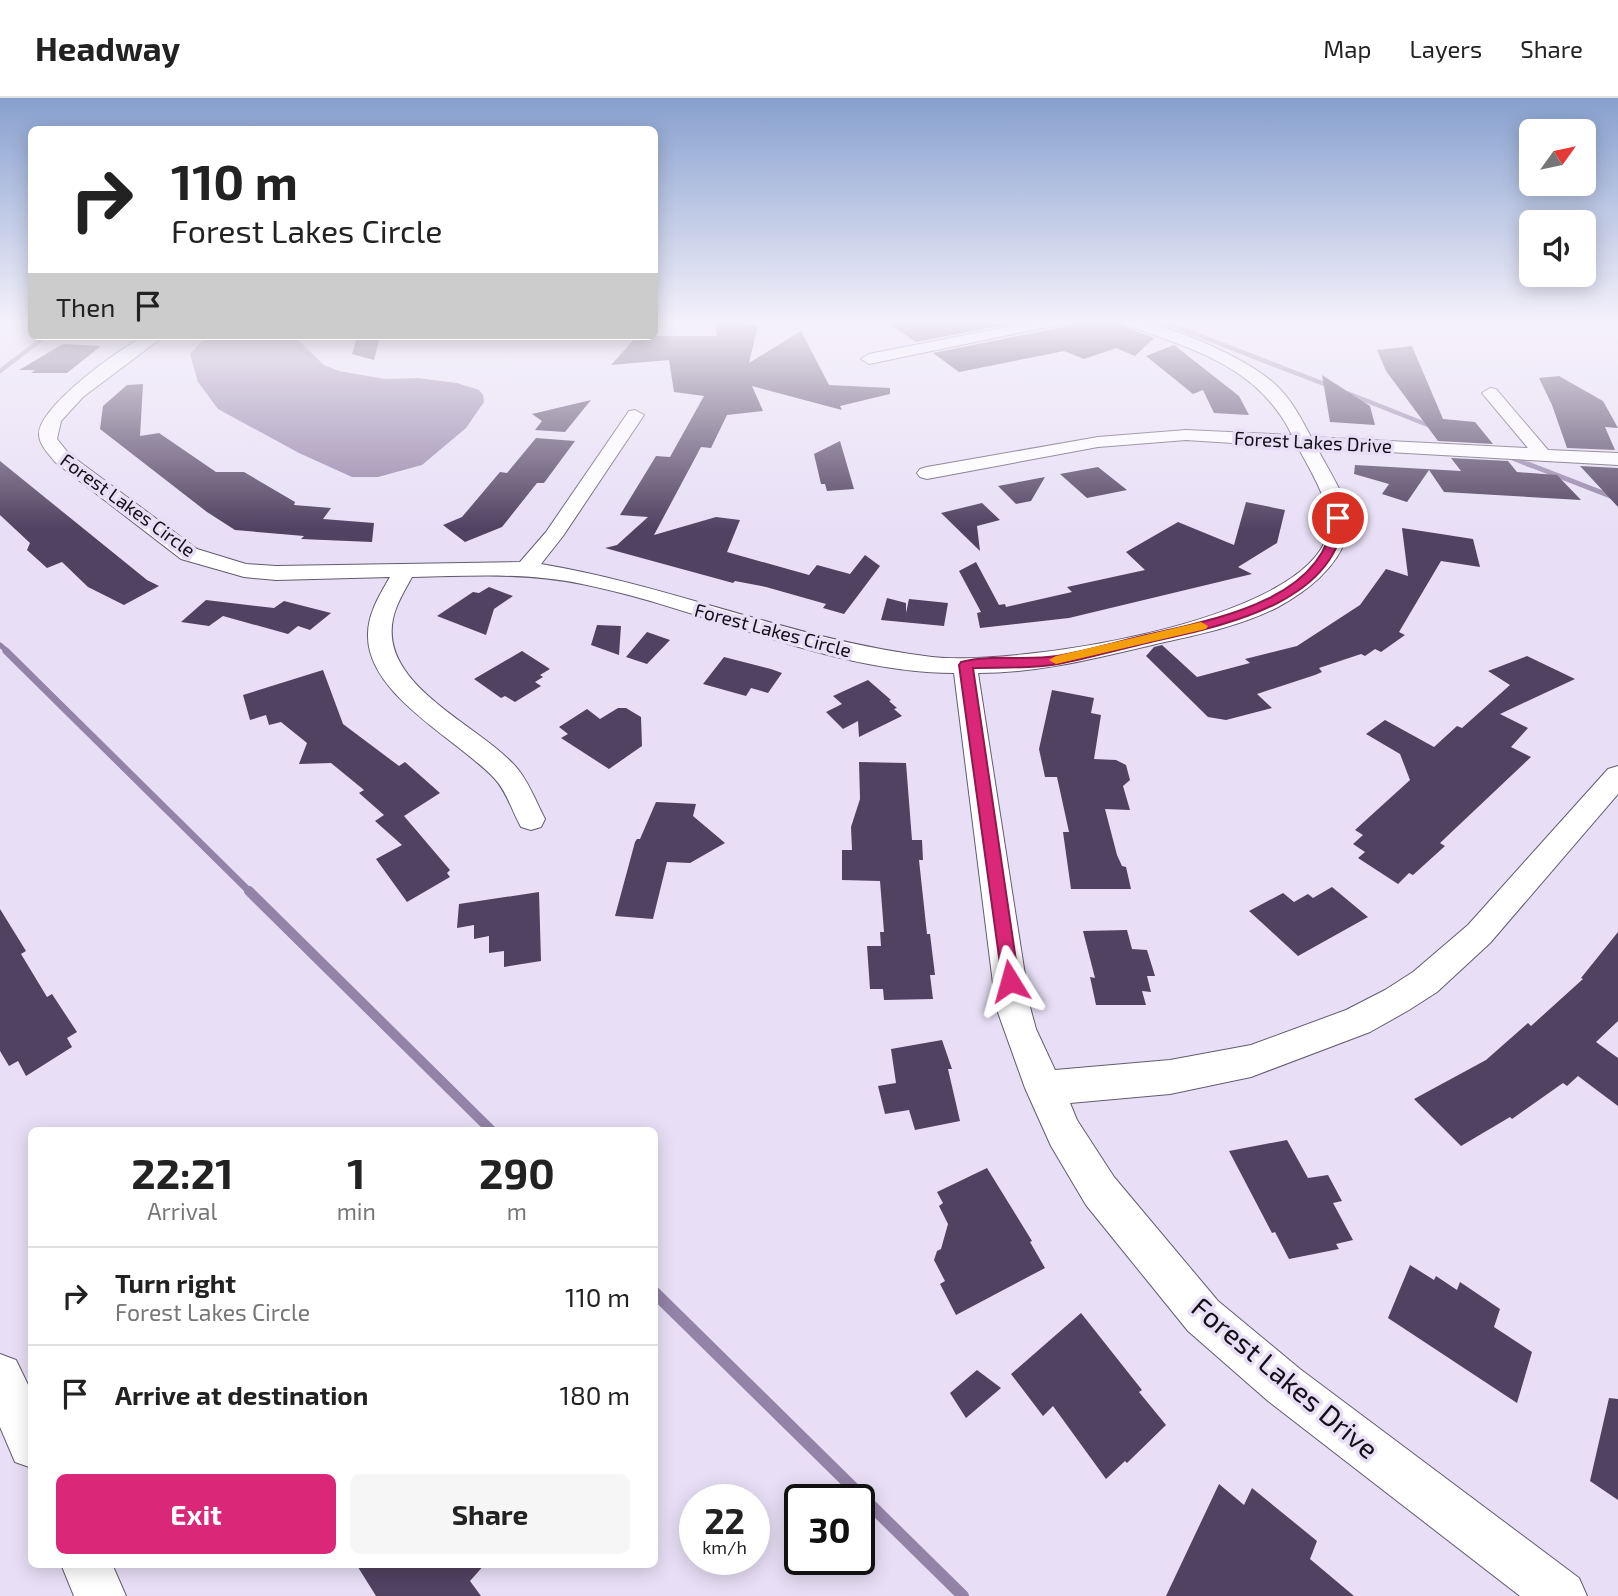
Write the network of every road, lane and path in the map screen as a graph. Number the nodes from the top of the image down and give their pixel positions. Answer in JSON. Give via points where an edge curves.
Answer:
{"nodes":[{"id":1,"x":85,"y":390,"type":"edge"},
{"id":2,"x":1270,"y":390,"type":"edge"},
{"id":3,"x":1490,"y":393,"type":"dead end"},
{"id":4,"x":635,"y":415,"type":"dead end"},
{"id":5,"x":1305,"y":442,"type":"junction"},
{"id":6,"x":1542,"y":454,"type":"junction"},
{"id":7,"x":1618,"y":459,"type":"edge"},
{"id":8,"x":927,"y":473,"type":"dead end"},
{"id":9,"x":526,"y":568,"type":"junction"},
{"id":10,"x":404,"y":570,"type":"junction"},
{"id":11,"x":965,"y":665,"type":"junction"},
{"id":12,"x":1618,"y":776,"type":"edge"},
{"id":13,"x":531,"y":819,"type":"dead end"},
{"id":14,"x":1044,"y":1088,"type":"junction"},
{"id":15,"x":0,"y":1376,"type":"edge"},
{"id":16,"x":28,"y":1436,"type":"edge"},
{"id":17,"x":88,"y":1568,"type":"edge"},
{"id":18,"x":100,"y":1596,"type":"edge"},
{"id":19,"x":1561,"y":1596,"type":"edge"}],
"edges":[{"from":1,"to":10,"type":"street","name":"Forest Lakes Circle","via":[[52,417],[47,432],[50,445],[190,554],[244,570],[276,573]]},
{"from":2,"to":5,"type":"street","name":"Forest Lakes Circle","via":[[1283,402]]},
{"from":3,"to":6,"type":"street"},
{"from":4,"to":9,"type":"street"},
{"from":5,"to":6,"type":"street","name":"Forest Lakes Drive"},
{"from":5,"to":8,"type":"street","name":"Forest Lakes Drive","via":[[1149,436]]},
{"from":5,"to":11,"type":"street","name":"Forest Lakes Circle","via":[[1332,496],[1337,536],[1316,571],[1284,594],[1212,624],[1056,660]]},
{"from":6,"to":7,"type":"street","name":"Forest Lakes Drive"},
{"from":9,"to":10,"type":"street","name":"Forest Lakes Circle"},
{"from":9,"to":11,"type":"street","name":"Forest Lakes Circle","via":[[586,578],[852,652]]},
{"from":10,"to":13,"type":"street","via":[[383,604],[379,640],[388,665],[406,692],[508,775]]},
{"from":11,"to":14,"type":"street","name":"Forest Lakes Drive","via":[[1013,1007]]},
{"from":12,"to":14,"type":"street","via":[[1479,934],[1425,982],[1397,1000],[1358,1021],[1251,1061],[1170,1077]]},
{"from":14,"to":19,"type":"street","name":"Forest Lakes Drive","via":[[1064,1133],[1100,1191],[1203,1316],[1284,1385]]},
{"from":15,"to":16,"type":"street"},
{"from":17,"to":18,"type":"street"}]}
